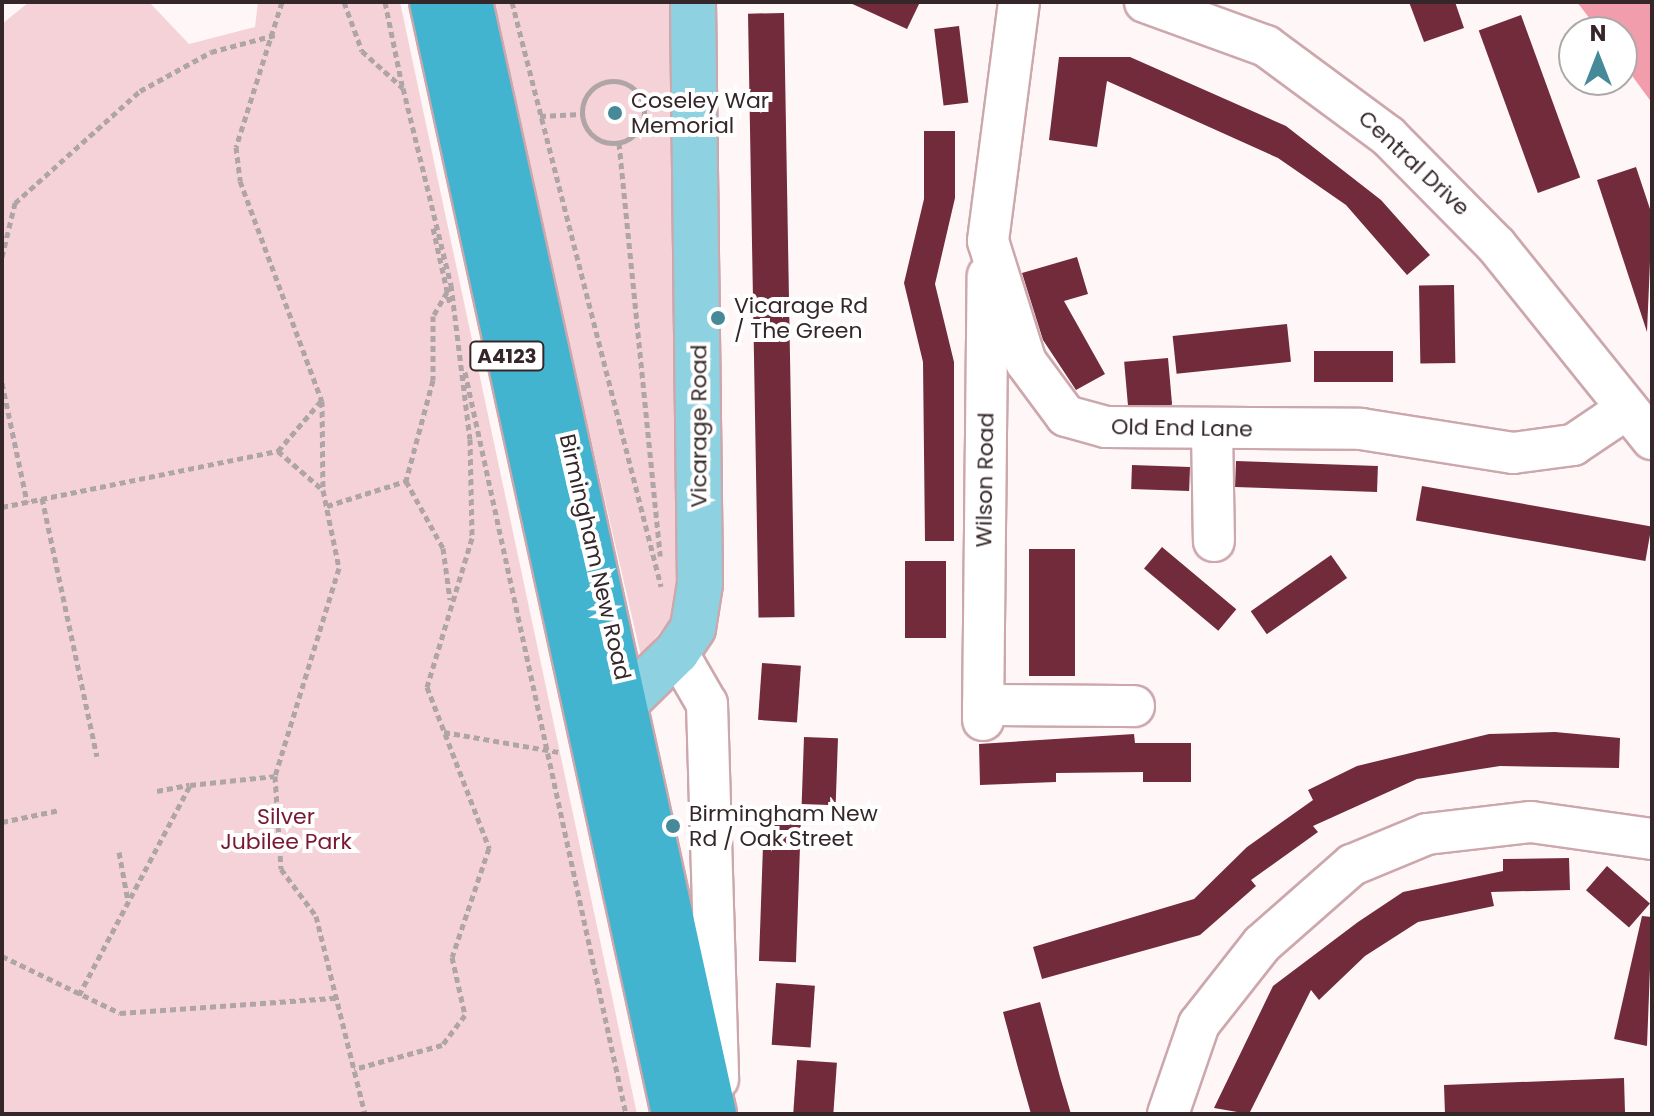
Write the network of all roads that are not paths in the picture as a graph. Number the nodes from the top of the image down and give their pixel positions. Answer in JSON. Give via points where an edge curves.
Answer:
{"nodes":[{"id":1,"x":432,"y":2,"type":"edge"},
{"id":2,"x":470,"y":2,"type":"edge"},
{"id":3,"x":693,"y":2,"type":"edge"},
{"id":4,"x":1019,"y":2,"type":"edge"},
{"id":5,"x":1145,"y":2,"type":"edge"},
{"id":6,"x":988,"y":241,"type":"junction"},
{"id":7,"x":1625,"y":410,"type":"junction"},
{"id":8,"x":1212,"y":430,"type":"junction"},
{"id":9,"x":1652,"y":439,"type":"edge"},
{"id":10,"x":1214,"y":541,"type":"dead end"},
{"id":11,"x":677,"y":652,"type":"junction"},
{"id":12,"x":629,"y":699,"type":"junction"},
{"id":13,"x":1134,"y":706,"type":"dead end"},
{"id":14,"x":585,"y":709,"type":"junction"},
{"id":15,"x":1652,"y":839,"type":"edge"},
{"id":16,"x":674,"y":1114,"type":"edge"},
{"id":17,"x":716,"y":1114,"type":"edge"},
{"id":18,"x":1168,"y":1114,"type":"edge"}],
"edges":[{"from":1,"to":14,"type":"highway","name":"Birmingham New Road","number":"A4123"},
{"from":2,"to":12,"type":"highway","name":"Birmingham New Road","number":"A4123"},
{"from":3,"to":11,"type":"main road","name":"Vicarage Road","via":[[700,584],[693,628]]},
{"from":4,"to":6,"type":"street","name":"Old End Lane"},
{"from":5,"to":7,"type":"street","name":"Central Drive","via":[[1266,46],[1388,136],[1496,245]]},
{"from":6,"to":8,"type":"street","name":"Old End Lane","via":[[1026,362],[1066,416],[1106,427]]},
{"from":6,"to":13,"type":"street","name":"Wilson Road","via":[[983,712]]},
{"from":7,"to":8,"type":"street","name":"Old End Lane","via":[[1573,445],[1542,452],[1361,429]]},
{"from":7,"to":9,"type":"street","name":"Central Drive"},
{"from":8,"to":10,"type":"street"},
{"from":11,"to":12,"type":"main road","name":"Vicarage Road"},
{"from":11,"to":17,"type":"street","via":[[707,704]]},
{"from":12,"to":14,"type":"main road"},
{"from":12,"to":17,"type":"highway","name":"Birmingham New Road","number":"A4123"},
{"from":14,"to":16,"type":"highway","name":"Birmingham New Road","number":"A4123"},
{"from":15,"to":18,"type":"street","via":[[1531,822],[1427,834],[1352,865],[1262,944],[1199,1024]]}]}
